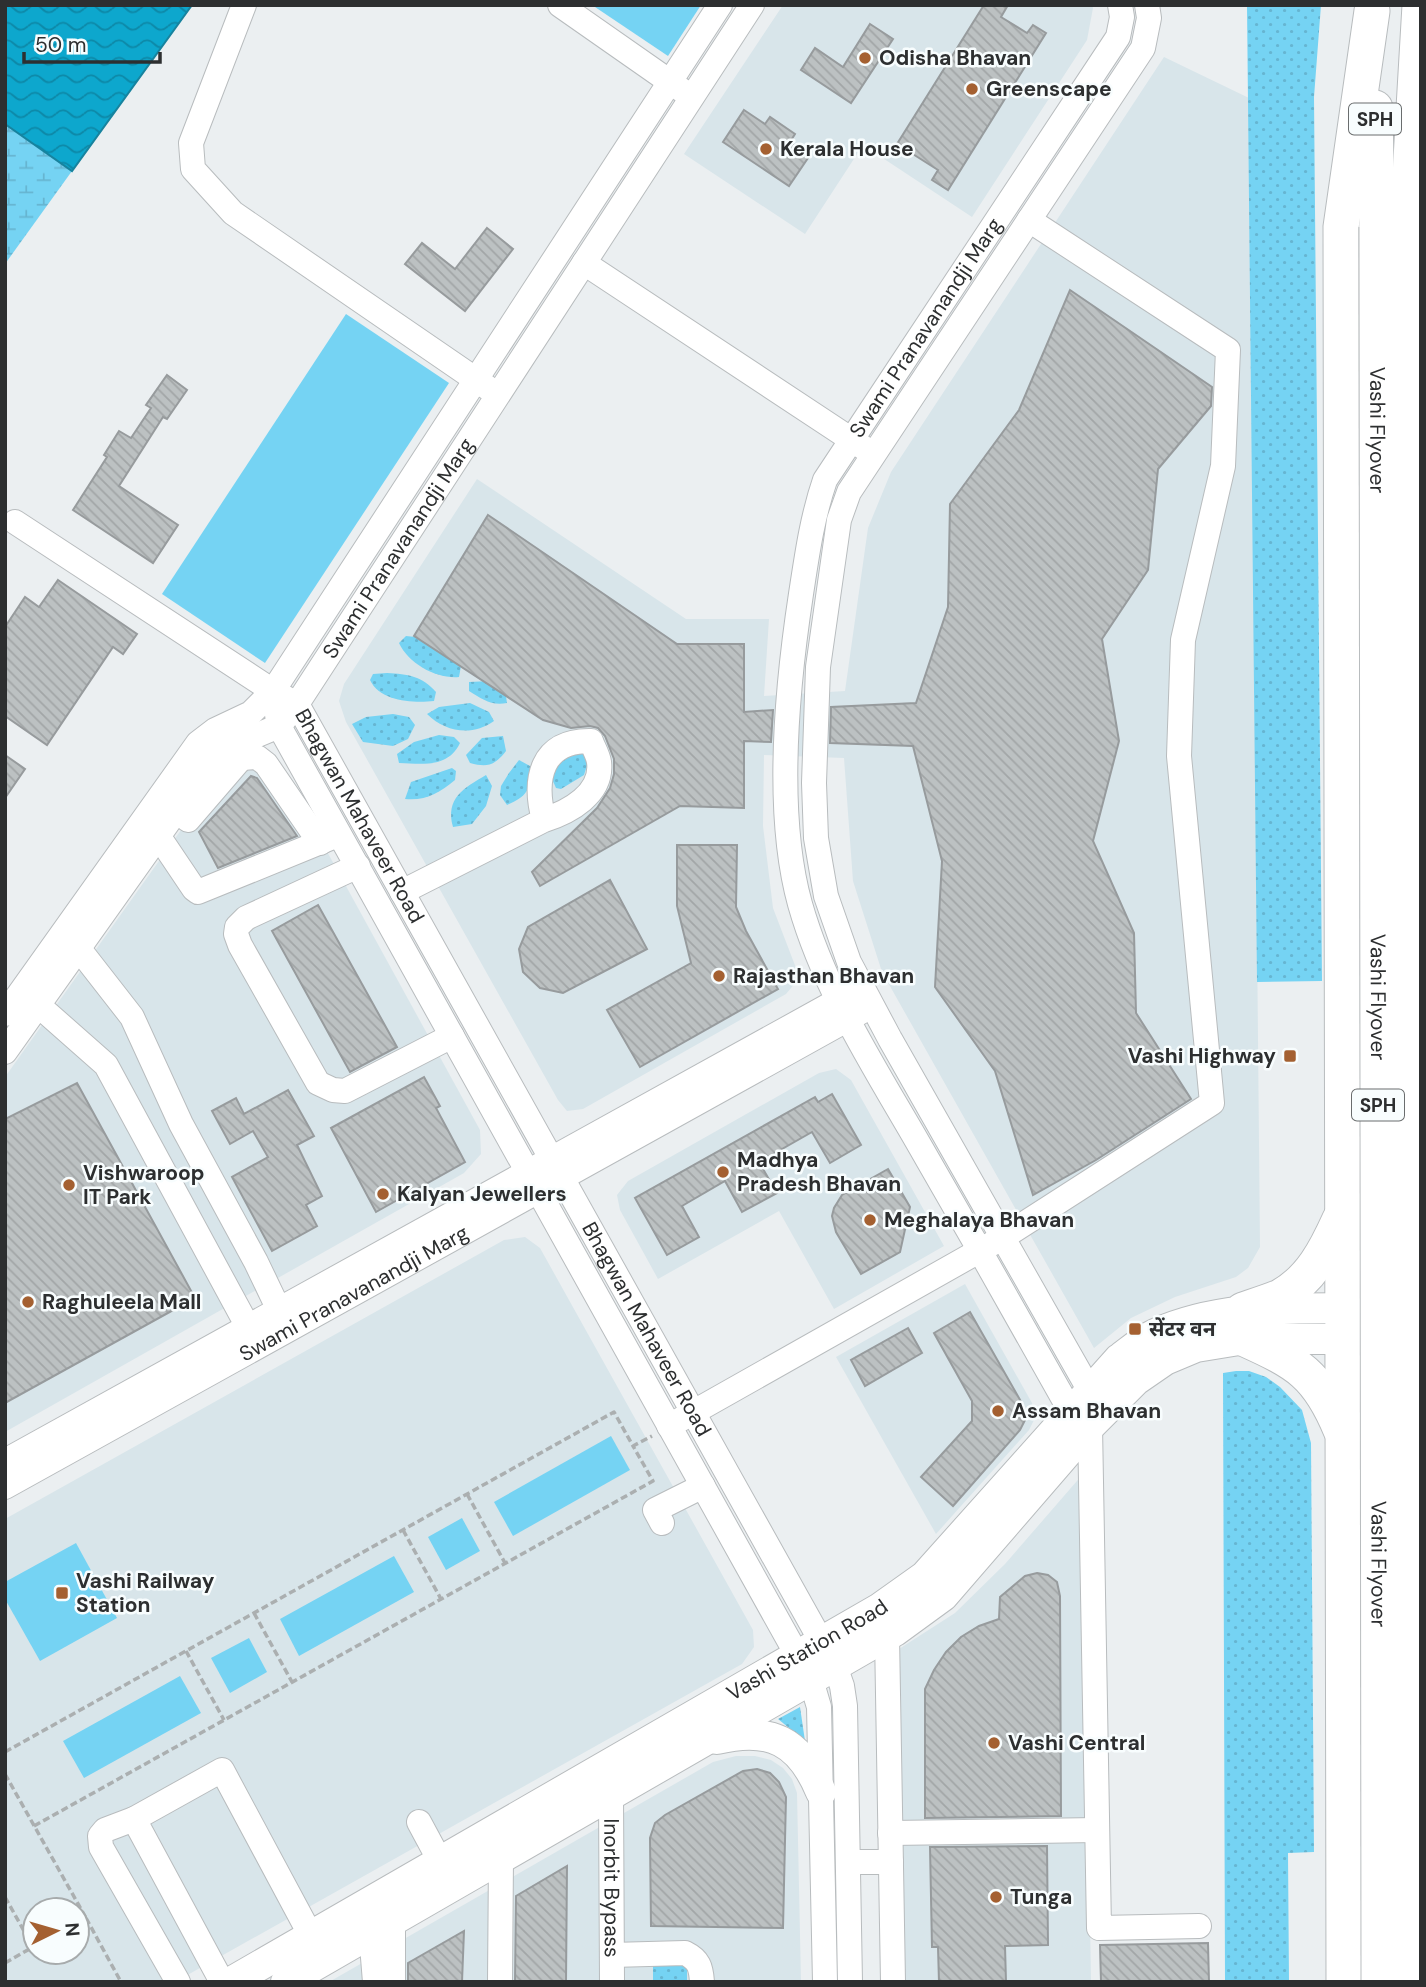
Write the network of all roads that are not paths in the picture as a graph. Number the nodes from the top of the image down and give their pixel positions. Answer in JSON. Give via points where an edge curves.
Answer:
{"nodes":[{"id":1,"x":244,"y":5,"type":"edge"},
{"id":2,"x":560,"y":5,"type":"edge"},
{"id":3,"x":720,"y":5,"type":"edge"},
{"id":4,"x":752,"y":5,"type":"edge"},
{"id":5,"x":1120,"y":5,"type":"edge"},
{"id":6,"x":1147,"y":5,"type":"edge"},
{"id":7,"x":1420,"y":5,"type":"edge"},
{"id":8,"x":1372,"y":8,"type":"edge"},
{"id":9,"x":1420,"y":15,"type":"edge"},
{"id":10,"x":670,"y":82,"type":"junction"},
{"id":11,"x":692,"y":97,"type":"junction"},
{"id":12,"x":1029,"y":220,"type":"junction"},
{"id":13,"x":1392,"y":228,"type":"junction"},
{"id":14,"x":584,"y":263,"type":"junction"},
{"id":15,"x":476,"y":380,"type":"junction"},
{"id":16,"x":498,"y":395,"type":"junction"},
{"id":17,"x":851,"y":439,"type":"junction"},
{"id":18,"x":874,"y":454,"type":"junction"},
{"id":19,"x":15,"y":522,"type":"dead end"},
{"id":20,"x":273,"y":691,"type":"junction"},
{"id":21,"x":297,"y":704,"type":"junction"},
{"id":22,"x":279,"y":726,"type":"junction"},
{"id":23,"x":544,"y":820,"type":"dead end"},
{"id":24,"x":330,"y":838,"type":"junction"},
{"id":25,"x":162,"y":842,"type":"junction"},
{"id":26,"x":358,"y":866,"type":"junction"},
{"id":27,"x":402,"y":892,"type":"junction"},
{"id":28,"x":79,"y":949,"type":"junction"},
{"id":29,"x":868,"y":996,"type":"junction"},
{"id":30,"x":38,"y":1005,"type":"junction"},
{"id":31,"x":844,"y":1009,"type":"junction"},
{"id":32,"x":5,"y":1014,"type":"edge"},
{"id":33,"x":452,"y":1035,"type":"junction"},
{"id":34,"x":5,"y":1052,"type":"edge"},
{"id":35,"x":556,"y":1168,"type":"junction"},
{"id":36,"x":533,"y":1182,"type":"junction"},
{"id":37,"x":1343,"y":1213,"type":"junction"},
{"id":38,"x":1002,"y":1238,"type":"junction"},
{"id":39,"x":428,"y":1240,"type":"junction"},
{"id":40,"x":980,"y":1250,"type":"junction"},
{"id":41,"x":1421,"y":1307,"type":"edge"},
{"id":42,"x":279,"y":1310,"type":"junction"},
{"id":43,"x":1343,"y":1324,"type":"junction"},
{"id":44,"x":1244,"y":1325,"type":"junction"},
{"id":45,"x":248,"y":1327,"type":"junction"},
{"id":46,"x":1421,"y":1339,"type":"edge"},
{"id":47,"x":207,"y":1362,"type":"junction"},
{"id":48,"x":1084,"y":1409,"type":"junction"},
{"id":49,"x":693,"y":1413,"type":"junction"},
{"id":50,"x":670,"y":1426,"type":"junction"},
{"id":51,"x":1343,"y":1436,"type":"junction"},
{"id":52,"x":5,"y":1461,"type":"edge"},
{"id":53,"x":703,"y":1486,"type":"junction"},
{"id":54,"x":5,"y":1487,"type":"edge"},
{"id":55,"x":997,"y":1515,"type":"junction"},
{"id":56,"x":662,"y":1522,"type":"dead end"},
{"id":57,"x":887,"y":1636,"type":"junction"},
{"id":58,"x":816,"y":1661,"type":"junction"},
{"id":59,"x":702,"y":1742,"type":"junction"},
{"id":60,"x":821,"y":1792,"type":"junction"},
{"id":61,"x":611,"y":1795,"type":"junction"},
{"id":62,"x":134,"y":1819,"type":"junction"},
{"id":63,"x":419,"y":1822,"type":"dead end"},
{"id":64,"x":1097,"y":1830,"type":"junction"},
{"id":65,"x":890,"y":1833,"type":"junction"},
{"id":66,"x":496,"y":1860,"type":"junction"},
{"id":67,"x":891,"y":1862,"type":"junction"},
{"id":68,"x":848,"y":1863,"type":"junction"},
{"id":69,"x":447,"y":1873,"type":"junction"},
{"id":70,"x":382,"y":1926,"type":"junction"},
{"id":71,"x":1199,"y":1926,"type":"dead end"},
{"id":72,"x":311,"y":1936,"type":"junction"},
{"id":73,"x":612,"y":1955,"type":"junction"},
{"id":74,"x":178,"y":1982,"type":"edge"},
{"id":75,"x":222,"y":1982,"type":"edge"},
{"id":76,"x":231,"y":1982,"type":"edge"},
{"id":77,"x":286,"y":1982,"type":"edge"},
{"id":78,"x":375,"y":1982,"type":"edge"},
{"id":79,"x":393,"y":1982,"type":"edge"},
{"id":80,"x":490,"y":1982,"type":"edge"},
{"id":81,"x":500,"y":1982,"type":"edge"},
{"id":82,"x":612,"y":1982,"type":"edge"},
{"id":83,"x":702,"y":1982,"type":"edge"},
{"id":84,"x":825,"y":1982,"type":"edge"},
{"id":85,"x":850,"y":1982,"type":"edge"},
{"id":86,"x":893,"y":1982,"type":"edge"},
{"id":87,"x":1344,"y":1982,"type":"edge"},
{"id":88,"x":1379,"y":1982,"type":"edge"},
{"id":89,"x":1409,"y":1982,"type":"edge"}],
"edges":[{"from":1,"to":15,"type":"street","via":[[191,143],[193,169],[233,213]]},
{"from":2,"to":10,"type":"street"},
{"from":3,"to":10,"type":"street","name":"Swami Pranavanandji Marg"},
{"from":4,"to":11,"type":"street","name":"Swami Pranavanandji Marg"},
{"from":5,"to":17,"type":"street","name":"Swami Pranavanandji Marg","via":[[1118,37]]},
{"from":6,"to":12,"type":"street","name":"Swami Pranavanandji Marg","via":[[1143,48]]},
{"from":7,"to":9,"type":"highway","number":"SPH"},
{"from":8,"to":13,"type":"highway","name":"Vashi Flyover","number":"SPH"},
{"from":8,"to":37,"type":"highway","via":[[1340,227]]},
{"from":9,"to":13,"type":"highway","name":"Vashi Flyover","number":"SPH"},
{"from":10,"to":11,"type":"street"},
{"from":10,"to":15,"type":"street","name":"Swami Pranavanandji Marg"},
{"from":11,"to":14,"type":"street","name":"Swami Pranavanandji Marg"},
{"from":12,"to":18,"type":"street","name":"Swami Pranavanandji Marg"},
{"from":12,"to":38,"type":"street","via":[[1228,350],[1223,466],[1183,640],[1179,756],[1212,1104]]},
{"from":13,"to":88,"type":"highway","name":"Vashi Flyover","number":"SPH","bridge":true},
{"from":13,"to":89,"type":"highway","name":"Vashi Flyover","number":"SPH","bridge":true},
{"from":14,"to":16,"type":"street","name":"Swami Pranavanandji Marg"},
{"from":14,"to":17,"type":"street"},
{"from":15,"to":16,"type":"street"},
{"from":15,"to":20,"type":"street","name":"Swami Pranavanandji Marg"},
{"from":16,"to":21,"type":"street","name":"Swami Pranavanandji Marg"},
{"from":17,"to":18,"type":"street"},
{"from":17,"to":31,"type":"street","name":"Swami Pranavanandji Marg","via":[[825,480],[813,513],[790,665],[787,783],[789,841],[800,903]]},
{"from":18,"to":29,"type":"street","name":"Swami Pranavanandji Marg","via":[[849,492],[839,520],[818,667],[814,783],[816,838],[827,896],[849,962]]},
{"from":19,"to":20,"type":"street"},
{"from":20,"to":21,"type":"street","name":"Bhagwan Mahaveer Road"},
{"from":20,"to":22,"type":"street","name":"Bhagwan Mahaveer Road"},
{"from":20,"to":32,"type":"street","name":"Swami Pranavanandji Marg","via":[[250,713],[198,743]]},
{"from":21,"to":22,"type":"street","name":"Swami Pranavanandji Marg"},
{"from":21,"to":27,"type":"street","name":"Bhagwan Mahaveer Road"},
{"from":22,"to":24,"type":"street","name":"Bhagwan Mahaveer Road"},
{"from":22,"to":25,"type":"street","name":"Swami Pranavanandji Marg","via":[[216,755]]},
{"from":23,"to":27,"type":"street"},
{"from":24,"to":25,"type":"street","via":[[198,892]]},
{"from":24,"to":25,"type":"street","via":[[263,760],[250,757],[238,762]]},
{"from":24,"to":26,"type":"street","name":"Bhagwan Mahaveer Road"},
{"from":25,"to":28,"type":"street","name":"Swami Pranavanandji Marg"},
{"from":26,"to":33,"type":"street","name":"Bhagwan Mahaveer Road"},
{"from":26,"to":33,"type":"street","via":[[246,918],[237,927],[240,946],[324,1087],[345,1091]]},
{"from":27,"to":35,"type":"street","name":"Bhagwan Mahaveer Road"},
{"from":28,"to":30,"type":"street","name":"Swami Pranavanandji Marg"},
{"from":28,"to":42,"type":"street","via":[[132,1017],[181,1124]]},
{"from":29,"to":31,"type":"street","name":"Swami Pranavanandji Marg"},
{"from":29,"to":38,"type":"street","name":"Swami Pranavanandji Marg"},
{"from":30,"to":34,"type":"street","name":"Swami Pranavanandji Marg"},
{"from":30,"to":45,"type":"street","via":[[106,1065]]},
{"from":31,"to":35,"type":"street","name":"Swami Pranavanandji Marg"},
{"from":31,"to":40,"type":"street","name":"Swami Pranavanandji Marg"},
{"from":33,"to":36,"type":"street","name":"Bhagwan Mahaveer Road"},
{"from":35,"to":36,"type":"street","name":"Swami Pranavanandji Marg"},
{"from":35,"to":49,"type":"street","name":"Bhagwan Mahaveer Road"},
{"from":36,"to":39,"type":"street","name":"Swami Pranavanandji Marg"},
{"from":36,"to":50,"type":"street","name":"Bhagwan Mahaveer Road"},
{"from":37,"to":43,"type":"highway"},
{"from":37,"to":44,"type":"highway","via":[[1328,1247],[1308,1275]]},
{"from":38,"to":40,"type":"street"},
{"from":38,"to":48,"type":"street","name":"Swami Pranavanandji Marg"},
{"from":39,"to":42,"type":"street","name":"Swami Pranavanandji Marg"},
{"from":39,"to":47,"type":"street","name":"Swami Pranavanandji Marg"},
{"from":40,"to":48,"type":"street","name":"Swami Pranavanandji Marg"},
{"from":40,"to":49,"type":"street"},
{"from":41,"to":43,"type":"main road"},
{"from":42,"to":45,"type":"street","name":"Swami Pranavanandji Marg"},
{"from":43,"to":44,"type":"main road","name":"Vashi Station Road"},
{"from":43,"to":46,"type":"main road"},
{"from":43,"to":51,"type":"highway"},
{"from":44,"to":48,"type":"main road","name":"Vashi Station Road","via":[[1165,1360]]},
{"from":44,"to":51,"type":"highway","via":[[1306,1373],[1328,1400]]},
{"from":45,"to":47,"type":"street","name":"Swami Pranavanandji Marg"},
{"from":47,"to":52,"type":"street","name":"Swami Pranavanandji Marg"},
{"from":47,"to":54,"type":"street","name":"Swami Pranavanandji Marg"},
{"from":48,"to":55,"type":"main road","name":"Vashi Station Road"},
{"from":48,"to":64,"type":"street"},
{"from":49,"to":50,"type":"street"},
{"from":49,"to":58,"type":"street","name":"Bhagwan Mahaveer Road"},
{"from":50,"to":53,"type":"street","name":"Bhagwan Mahaveer Road"},
{"from":51,"to":87,"type":"highway"},
{"from":53,"to":56,"type":"street","via":[[655,1510]]},
{"from":53,"to":58,"type":"street","name":"Bhagwan Mahaveer Road"},
{"from":55,"to":57,"type":"main road","name":"Vashi Station Road","via":[[943,1596]]},
{"from":55,"to":58,"type":"main road","name":"Vashi Station Road"},
{"from":57,"to":58,"type":"main road","name":"Vashi Station Road"},
{"from":57,"to":65,"type":"street"},
{"from":58,"to":59,"type":"main road","name":"Vashi Station Road"},
{"from":58,"to":60,"type":"street","name":"Bhagwan Mahaveer Road"},
{"from":58,"to":68,"type":"street","name":"Bhagwan Mahaveer Road","via":[[842,1686]]},
{"from":58,"to":69,"type":"main road","name":"Vashi Station Road"},
{"from":59,"to":60,"type":"main road","via":[[732,1735],[770,1736],[801,1755]]},
{"from":59,"to":61,"type":"main road","name":"Vashi Station Road"},
{"from":60,"to":84,"type":"street","name":"Bhagwan Mahaveer Road"},
{"from":61,"to":66,"type":"main road","name":"Vashi Station Road"},
{"from":61,"to":73,"type":"street","name":"Inorbit Bypass"},
{"from":62,"to":72,"type":"street","via":[[222,1770]]},
{"from":62,"to":74,"type":"street","via":[[105,1830],[101,1847]]},
{"from":62,"to":75,"type":"street"},
{"from":63,"to":69,"type":"street"},
{"from":64,"to":65,"type":"street"},
{"from":64,"to":71,"type":"street","via":[[1099,1928]]},
{"from":65,"to":67,"type":"street"},
{"from":66,"to":69,"type":"main road","name":"Vashi Station Road"},
{"from":66,"to":80,"type":"street"},
{"from":66,"to":81,"type":"street"},
{"from":67,"to":68,"type":"street"},
{"from":67,"to":86,"type":"street"},
{"from":68,"to":85,"type":"street","name":"Bhagwan Mahaveer Road"},
{"from":69,"to":70,"type":"main road","name":"Vashi Station Road"},
{"from":69,"to":72,"type":"main road","name":"Vashi Station Road"},
{"from":70,"to":77,"type":"main road","name":"Vashi Station Road"},
{"from":70,"to":78,"type":"street"},
{"from":70,"to":79,"type":"street"},
{"from":72,"to":76,"type":"main road","name":"Vashi Station Road"},
{"from":73,"to":82,"type":"street","name":"Inorbit Bypass"},
{"from":73,"to":83,"type":"street","via":[[685,1954],[701,1965]]}]}
